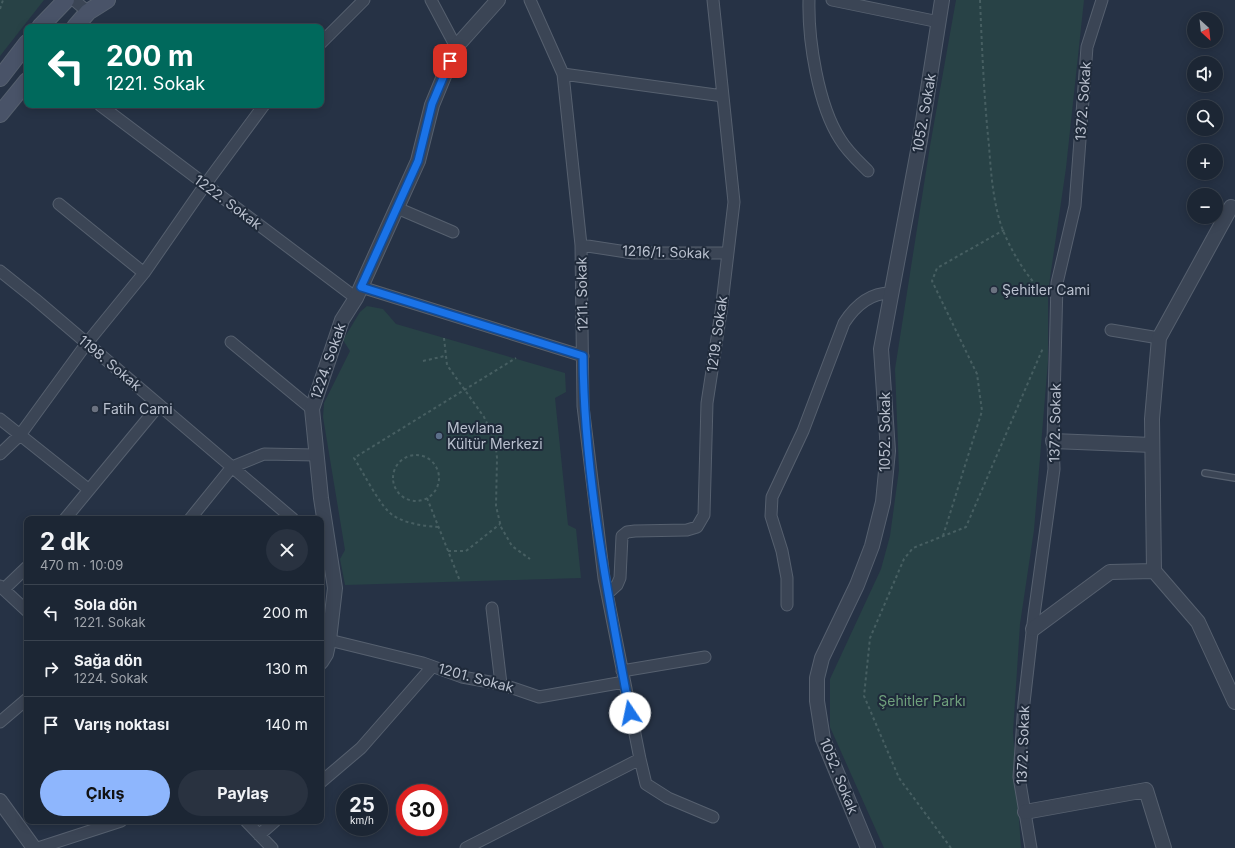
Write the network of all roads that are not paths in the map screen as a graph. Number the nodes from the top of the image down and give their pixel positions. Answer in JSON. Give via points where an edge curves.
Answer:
{"nodes":[{"id":1,"x":66,"y":0,"type":"edge"},
{"id":2,"x":74,"y":0,"type":"edge"},
{"id":3,"x":107,"y":0,"type":"edge"},
{"id":4,"x":364,"y":0,"type":"edge"},
{"id":5,"x":432,"y":0,"type":"edge"},
{"id":6,"x":498,"y":0,"type":"edge"},
{"id":7,"x":530,"y":0,"type":"edge"},
{"id":8,"x":713,"y":0,"type":"edge"},
{"id":9,"x":809,"y":0,"type":"edge"},
{"id":10,"x":832,"y":0,"type":"edge"},
{"id":11,"x":942,"y":0,"type":"edge"},
{"id":12,"x":1102,"y":0,"type":"edge"},
{"id":13,"x":88,"y":12,"type":"junction"},
{"id":14,"x":938,"y":22,"type":"junction"},
{"id":15,"x":43,"y":24,"type":"edge"},
{"id":16,"x":78,"y":24,"type":"edge"},
{"id":17,"x":324,"y":40,"type":"edge"},
{"id":18,"x":24,"y":47,"type":"edge"},
{"id":19,"x":456,"y":47,"type":"junction"},
{"id":20,"x":563,"y":74,"type":"junction"},
{"id":21,"x":0,"y":78,"type":"edge"},
{"id":22,"x":24,"y":85,"type":"edge"},
{"id":23,"x":723,"y":96,"type":"junction"},
{"id":24,"x":104,"y":108,"type":"edge"},
{"id":25,"x":262,"y":108,"type":"edge"},
{"id":26,"x":0,"y":114,"type":"edge"},
{"id":27,"x":868,"y":171,"type":"dead end"},
{"id":28,"x":205,"y":184,"type":"junction"},
{"id":29,"x":59,"y":204,"type":"dead end"},
{"id":30,"x":1231,"y":207,"type":"dead end"},
{"id":31,"x":397,"y":208,"type":"junction"},
{"id":32,"x":453,"y":232,"type":"dead end"},
{"id":33,"x":581,"y":245,"type":"junction"},
{"id":34,"x":728,"y":253,"type":"junction"},
{"id":35,"x":0,"y":272,"type":"edge"},
{"id":36,"x":144,"y":273,"type":"junction"},
{"id":37,"x":359,"y":293,"type":"junction"},
{"id":38,"x":890,"y":293,"type":"junction"},
{"id":39,"x":1110,"y":330,"type":"dead end"},
{"id":40,"x":1158,"y":338,"type":"junction"},
{"id":41,"x":231,"y":342,"type":"dead end"},
{"id":42,"x":87,"y":343,"type":"junction"},
{"id":43,"x":583,"y":356,"type":"junction"},
{"id":44,"x":159,"y":404,"type":"junction"},
{"id":45,"x":312,"y":409,"type":"junction"},
{"id":46,"x":0,"y":419,"type":"edge"},
{"id":47,"x":20,"y":435,"type":"junction"},
{"id":48,"x":1053,"y":441,"type":"junction"},
{"id":49,"x":1152,"y":444,"type":"junction"},
{"id":50,"x":0,"y":454,"type":"edge"},
{"id":51,"x":316,"y":455,"type":"junction"},
{"id":52,"x":232,"y":467,"type":"junction"},
{"id":53,"x":1205,"y":473,"type":"dead end"},
{"id":54,"x":1235,"y":478,"type":"edge"},
{"id":55,"x":88,"y":489,"type":"junction"},
{"id":56,"x":67,"y":516,"type":"edge"},
{"id":57,"x":192,"y":516,"type":"edge"},
{"id":58,"x":289,"y":516,"type":"edge"},
{"id":59,"x":322,"y":516,"type":"edge"},
{"id":60,"x":324,"y":536,"type":"edge"},
{"id":61,"x":325,"y":546,"type":"edge"},
{"id":62,"x":24,"y":570,"type":"edge"},
{"id":63,"x":1154,"y":571,"type":"junction"},
{"id":64,"x":2,"y":588,"type":"edge"},
{"id":65,"x":607,"y":594,"type":"junction"},
{"id":66,"x":787,"y":605,"type":"dead end"},
{"id":67,"x":24,"y":608,"type":"edge"},
{"id":68,"x":492,"y":608,"type":"dead end"},
{"id":69,"x":1033,"y":629,"type":"junction"},
{"id":70,"x":329,"y":640,"type":"junction"},
{"id":71,"x":324,"y":657,"type":"edge"},
{"id":72,"x":705,"y":657,"type":"dead end"},
{"id":73,"x":432,"y":666,"type":"junction"},
{"id":74,"x":622,"y":671,"type":"junction"},
{"id":75,"x":624,"y":682,"type":"junction"},
{"id":76,"x":501,"y":684,"type":"junction"},
{"id":77,"x":24,"y":701,"type":"edge"},
{"id":78,"x":1235,"y":702,"type":"edge"},
{"id":79,"x":0,"y":722,"type":"edge"},
{"id":80,"x":640,"y":760,"type":"junction"},
{"id":81,"x":324,"y":779,"type":"edge"},
{"id":82,"x":0,"y":801,"type":"edge"},
{"id":83,"x":1024,"y":812,"type":"junction"},
{"id":84,"x":713,"y":817,"type":"dead end"},
{"id":85,"x":112,"y":824,"type":"edge"},
{"id":86,"x":249,"y":824,"type":"edge"},
{"id":87,"x":272,"y":824,"type":"edge"},
{"id":88,"x":259,"y":835,"type":"junction"},
{"id":89,"x":34,"y":848,"type":"edge"},
{"id":90,"x":38,"y":848,"type":"edge"},
{"id":91,"x":272,"y":848,"type":"edge"},
{"id":92,"x":466,"y":848,"type":"edge"},
{"id":93,"x":868,"y":848,"type":"edge"},
{"id":94,"x":1030,"y":848,"type":"edge"},
{"id":95,"x":1164,"y":848,"type":"edge"}],
"edges":[{"from":1,"to":15,"type":"main road"},
{"from":2,"to":13,"type":"street"},
{"from":3,"to":13,"type":"main road"},
{"from":4,"to":17,"type":"street"},
{"from":5,"to":19,"type":"street"},
{"from":6,"to":19,"type":"street","name":"1224. Sokak"},
{"from":7,"to":20,"type":"street","name":"1211. Sokak"},
{"from":8,"to":23,"type":"street","name":"1219. Sokak"},
{"from":9,"to":27,"type":"street","via":[[808,17],[813,59],[828,114],[839,138]]},
{"from":10,"to":14,"type":"street"},
{"from":11,"to":14,"type":"street","name":"1052. Sokak"},
{"from":12,"to":48,"type":"street","name":"1372. Sokak","via":[[1087,48],[1074,206],[1057,283]]},
{"from":13,"to":16,"type":"main road"},
{"from":14,"to":38,"type":"street","name":"1052. Sokak","via":[[920,140]]},
{"from":18,"to":21,"type":"main road"},
{"from":19,"to":31,"type":"street","name":"1224. Sokak","via":[[432,104],[418,161]]},
{"from":20,"to":23,"type":"street"},
{"from":20,"to":33,"type":"street","name":"1211. Sokak"},
{"from":22,"to":26,"type":"main road"},
{"from":23,"to":34,"type":"street","name":"1219. Sokak","via":[[734,202]]},
{"from":24,"to":28,"type":"street","name":"1222. Sokak"},
{"from":25,"to":28,"type":"street"},
{"from":28,"to":36,"type":"street"},
{"from":28,"to":37,"type":"street","name":"1222. Sokak"},
{"from":29,"to":36,"type":"street"},
{"from":30,"to":40,"type":"street"},
{"from":31,"to":32,"type":"street"},
{"from":31,"to":37,"type":"street","name":"1224. Sokak"},
{"from":33,"to":34,"type":"street","name":"1216/1. Sokak","via":[[633,253]]},
{"from":33,"to":43,"type":"street","name":"1211. Sokak"},
{"from":34,"to":65,"type":"street","name":"1219. Sokak","via":[[707,403],[704,515],[696,527],[687,530],[635,531],[622,536],[620,578],[617,585]]},
{"from":35,"to":42,"type":"street","name":"1198. Sokak"},
{"from":36,"to":42,"type":"street"},
{"from":37,"to":43,"type":"street","name":"1222. Sokak"},
{"from":37,"to":45,"type":"street","name":"1224. Sokak","via":[[342,320]]},
{"from":38,"to":66,"type":"street","via":[[869,298],[855,309],[844,323],[803,431],[772,497],[771,516],[787,578]]},
{"from":38,"to":93,"type":"street","name":"1052. Sokak","via":[[881,349],[888,451],[884,502],[870,552],[822,658],[817,678],[817,702],[823,739]]},
{"from":39,"to":40,"type":"street"},
{"from":40,"to":49,"type":"street"},
{"from":41,"to":45,"type":"street"},
{"from":42,"to":44,"type":"street","name":"1198. Sokak"},
{"from":42,"to":47,"type":"street"},
{"from":43,"to":65,"type":"street","name":"1211. Sokak","via":[[583,406]]},
{"from":44,"to":52,"type":"street","name":"1198. Sokak"},
{"from":44,"to":55,"type":"street"},
{"from":45,"to":51,"type":"street","name":"1224. Sokak"},
{"from":46,"to":47,"type":"street"},
{"from":47,"to":50,"type":"street"},
{"from":47,"to":55,"type":"street"},
{"from":48,"to":49,"type":"street"},
{"from":48,"to":69,"type":"street","name":"1372. Sokak","via":[[1054,469]]},
{"from":49,"to":63,"type":"street"},
{"from":51,"to":52,"type":"street","via":[[264,454]]},
{"from":51,"to":59,"type":"street","name":"1224. Sokak"},
{"from":52,"to":57,"type":"street"},
{"from":52,"to":58,"type":"street","name":"1198. Sokak"},
{"from":53,"to":54,"type":"lane"},
{"from":55,"to":56,"type":"street"},
{"from":60,"to":61,"type":"street","name":"1224. Sokak"},
{"from":61,"to":70,"type":"street","name":"1224. Sokak","via":[[335,588]]},
{"from":62,"to":64,"type":"street"},
{"from":63,"to":69,"type":"street","via":[[1110,572]]},
{"from":63,"to":78,"type":"street","via":[[1198,622]]},
{"from":64,"to":67,"type":"street"},
{"from":65,"to":74,"type":"street","name":"1211. Sokak"},
{"from":68,"to":76,"type":"street"},
{"from":69,"to":83,"type":"street","name":"1372. Sokak","via":[[1019,777]]},
{"from":70,"to":71,"type":"street","name":"1224. Sokak"},
{"from":70,"to":73,"type":"street","name":"1201. Sokak"},
{"from":72,"to":74,"type":"street"},
{"from":73,"to":76,"type":"street","name":"1201. Sokak","via":[[462,677]]},
{"from":73,"to":81,"type":"street","via":[[361,748]]},
{"from":74,"to":75,"type":"street","name":"1211. Sokak"},
{"from":75,"to":76,"type":"street","name":"1201. Sokak","via":[[539,697]]},
{"from":75,"to":80,"type":"street","name":"1211. Sokak"},
{"from":77,"to":79,"type":"street"},
{"from":80,"to":84,"type":"street","name":"1211. Sokak","via":[[646,784],[668,798]]},
{"from":80,"to":92,"type":"street"},
{"from":82,"to":89,"type":"street"},
{"from":83,"to":94,"type":"street","name":"1372. Sokak"},
{"from":83,"to":95,"type":"street","via":[[1146,790]]},
{"from":85,"to":90,"type":"street"},
{"from":86,"to":88,"type":"street"},
{"from":87,"to":88,"type":"street"},
{"from":88,"to":91,"type":"street"}]}
